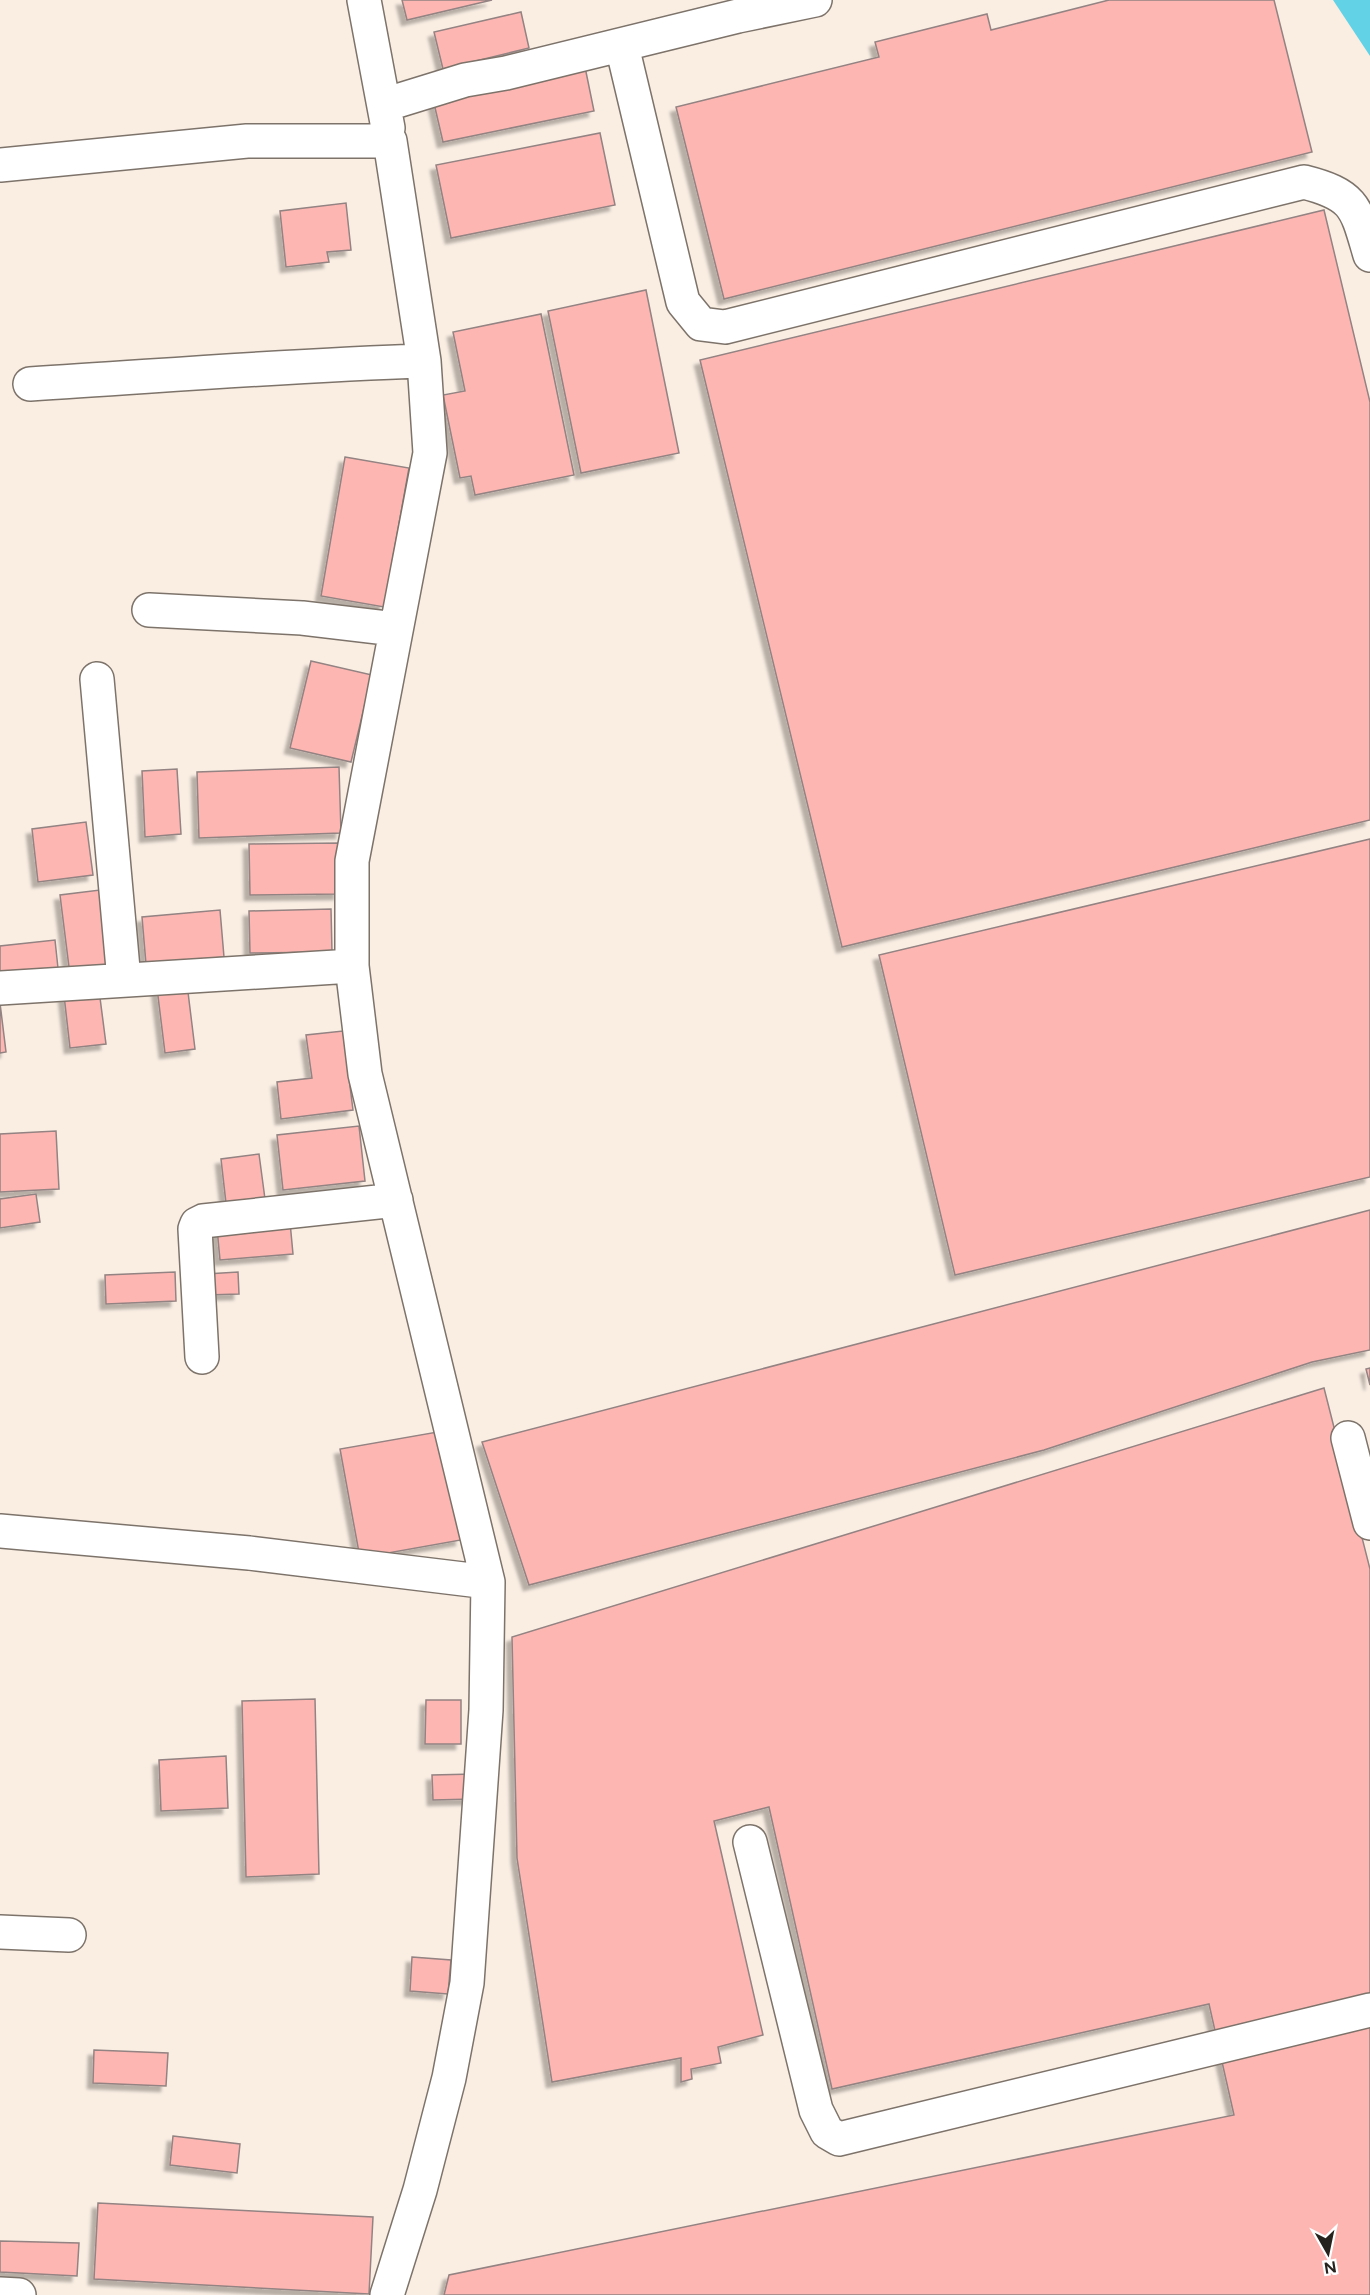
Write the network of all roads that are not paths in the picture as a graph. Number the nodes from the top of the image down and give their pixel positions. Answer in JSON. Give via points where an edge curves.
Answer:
{"nodes":[{"id":1,"x":364,"y":0,"type":"edge"},
{"id":2,"x":815,"y":0,"type":"edge"},
{"id":3,"x":697,"y":13,"type":"edge"},
{"id":4,"x":622,"y":46,"type":"junction"},
{"id":5,"x":384,"y":105,"type":"junction"},
{"id":6,"x":390,"y":141,"type":"junction"},
{"id":7,"x":0,"y":165,"type":"edge"},
{"id":8,"x":1370,"y":255,"type":"edge"},
{"id":9,"x":424,"y":361,"type":"junction"},
{"id":10,"x":30,"y":384,"type":"dead end"},
{"id":11,"x":149,"y":610,"type":"dead end"},
{"id":12,"x":395,"y":629,"type":"junction"},
{"id":13,"x":97,"y":679,"type":"dead end"},
{"id":14,"x":352,"y":966,"type":"junction"},
{"id":15,"x":124,"y":980,"type":"junction"},
{"id":16,"x":0,"y":988,"type":"edge"},
{"id":17,"x":396,"y":1200,"type":"junction"},
{"id":18,"x":202,"y":1357,"type":"dead end"},
{"id":19,"x":1348,"y":1438,"type":"dead end"},
{"id":20,"x":1370,"y":1523,"type":"edge"},
{"id":21,"x":0,"y":1531,"type":"edge"},
{"id":22,"x":488,"y":1582,"type":"junction"},
{"id":23,"x":750,"y":1842,"type":"dead end"},
{"id":24,"x":0,"y":1932,"type":"edge"},
{"id":25,"x":69,"y":1935,"type":"dead end"},
{"id":26,"x":1370,"y":2010,"type":"edge"},
{"id":27,"x":0,"y":2294,"type":"edge"},
{"id":28,"x":19,"y":2295,"type":"edge"},
{"id":29,"x":387,"y":2295,"type":"edge"}],
"edges":[{"from":1,"to":5,"type":"street"},
{"from":2,"to":3,"type":"street"},
{"from":3,"to":4,"type":"street"},
{"from":4,"to":5,"type":"street","via":[[465,80]]},
{"from":4,"to":8,"type":"street","via":[[683,302],[701,324],[725,327],[1304,182],[1329,188],[1350,202]]},
{"from":5,"to":6,"type":"street"},
{"from":6,"to":7,"type":"street","via":[[247,141]]},
{"from":6,"to":9,"type":"street"},
{"from":9,"to":10,"type":"street"},
{"from":9,"to":12,"type":"street","via":[[430,453]]},
{"from":11,"to":12,"type":"street","via":[[302,618]]},
{"from":12,"to":14,"type":"street","via":[[352,861]]},
{"from":13,"to":15,"type":"street"},
{"from":14,"to":15,"type":"street"},
{"from":14,"to":17,"type":"street","via":[[365,1074]]},
{"from":15,"to":16,"type":"street"},
{"from":17,"to":18,"type":"street","via":[[197,1224]]},
{"from":17,"to":22,"type":"street"},
{"from":19,"to":20,"type":"street"},
{"from":21,"to":22,"type":"street","via":[[249,1553]]},
{"from":22,"to":29,"type":"street","via":[[486,1710],[467,1983],[449,2078]]},
{"from":23,"to":26,"type":"street","via":[[816,2110],[826,2132],[839,2139]]},
{"from":24,"to":25,"type":"street"},
{"from":27,"to":28,"type":"street"}]}
